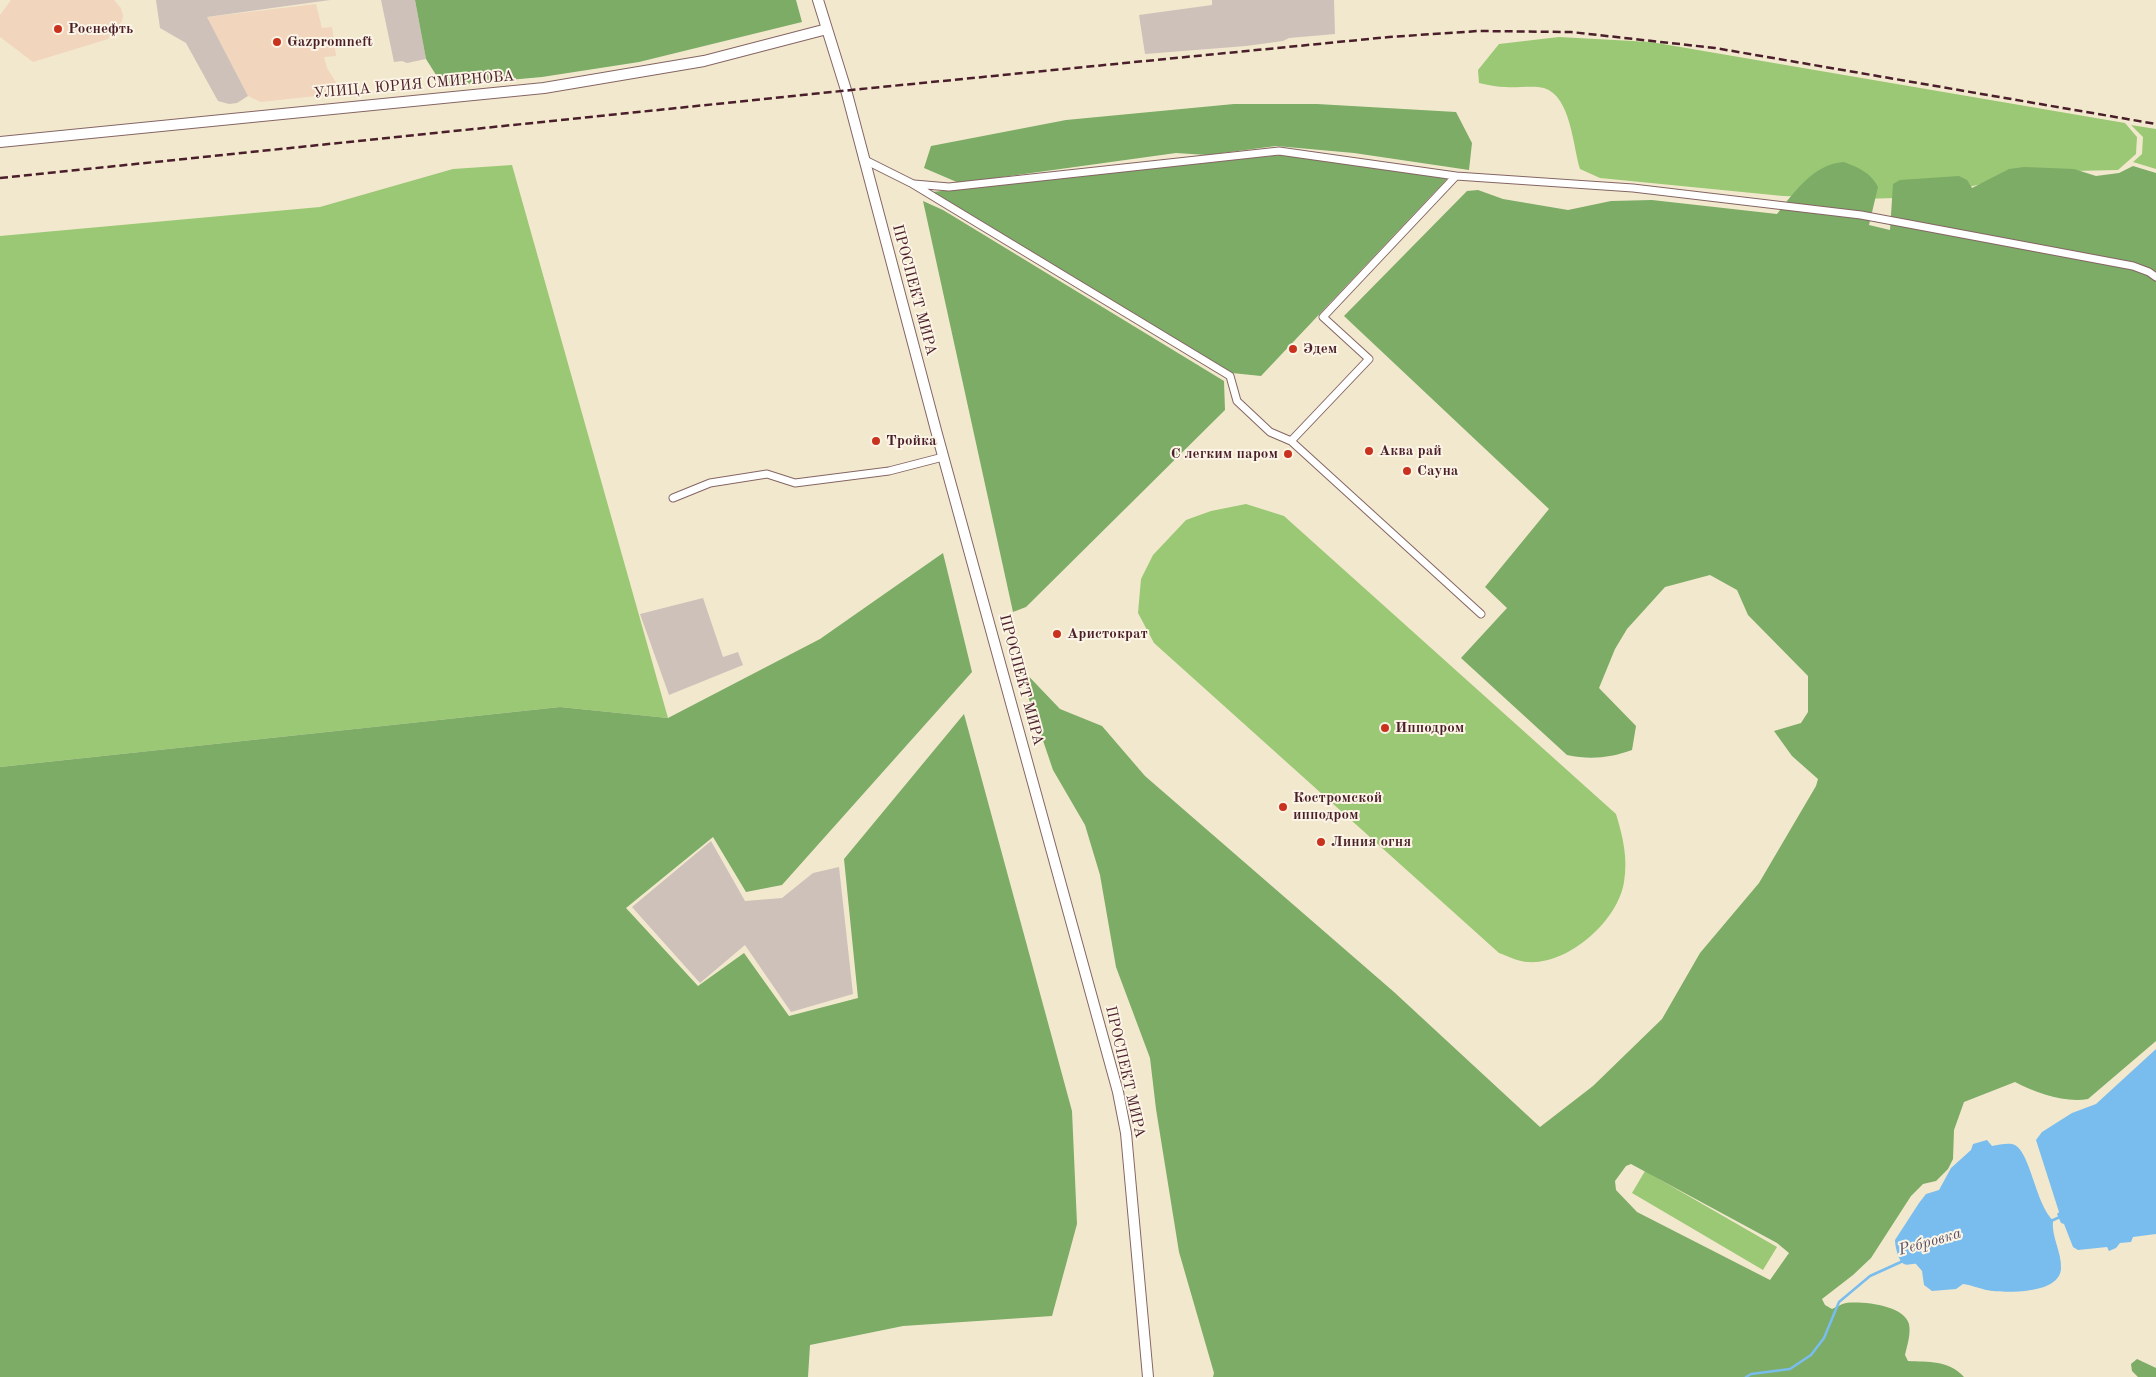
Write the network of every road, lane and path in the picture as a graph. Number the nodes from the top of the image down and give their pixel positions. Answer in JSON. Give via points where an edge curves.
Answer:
{"nodes":[{"id":1,"x":818,"y":0,"type":"edge"},
{"id":2,"x":827,"y":29,"type":"junction"},
{"id":3,"x":0,"y":142,"type":"edge"},
{"id":4,"x":863,"y":159,"type":"junction"},
{"id":5,"x":1456,"y":176,"type":"junction"},
{"id":6,"x":911,"y":183,"type":"junction"},
{"id":7,"x":2156,"y":277,"type":"edge"},
{"id":8,"x":1291,"y":441,"type":"junction"},
{"id":9,"x":943,"y":457,"type":"junction"},
{"id":10,"x":673,"y":498,"type":"dead end"},
{"id":11,"x":1480,"y":614,"type":"dead end"},
{"id":12,"x":1148,"y":1377,"type":"edge"}],
"edges":[{"from":1,"to":2,"type":"main road","name":"ПРОСПЕКТ МИРА"},
{"from":2,"to":3,"type":"main road","name":"УЛИЦА ЮРИЯ СМИРНОВА","via":[[704,61],[544,88]]},
{"from":2,"to":4,"type":"main road","name":"ПРОСПЕКТ МИРА"},
{"from":4,"to":6,"type":"street"},
{"from":4,"to":9,"type":"main road","name":"ПРОСПЕКТ МИРА"},
{"from":5,"to":6,"type":"street","via":[[1279,151],[949,187]]},
{"from":5,"to":7,"type":"street","via":[[1633,188],[1861,215],[2133,266]]},
{"from":5,"to":8,"type":"street","via":[[1323,316],[1369,359]]},
{"from":6,"to":8,"type":"street","via":[[1230,376],[1237,401],[1270,432]]},
{"from":8,"to":11,"type":"street"},
{"from":9,"to":10,"type":"street","via":[[889,471],[795,482],[767,474],[758,475],[710,483]]},
{"from":9,"to":12,"type":"main road","name":"ПРОСПЕКТ МИРА","via":[[1118,1092],[1126,1133]]}]}
